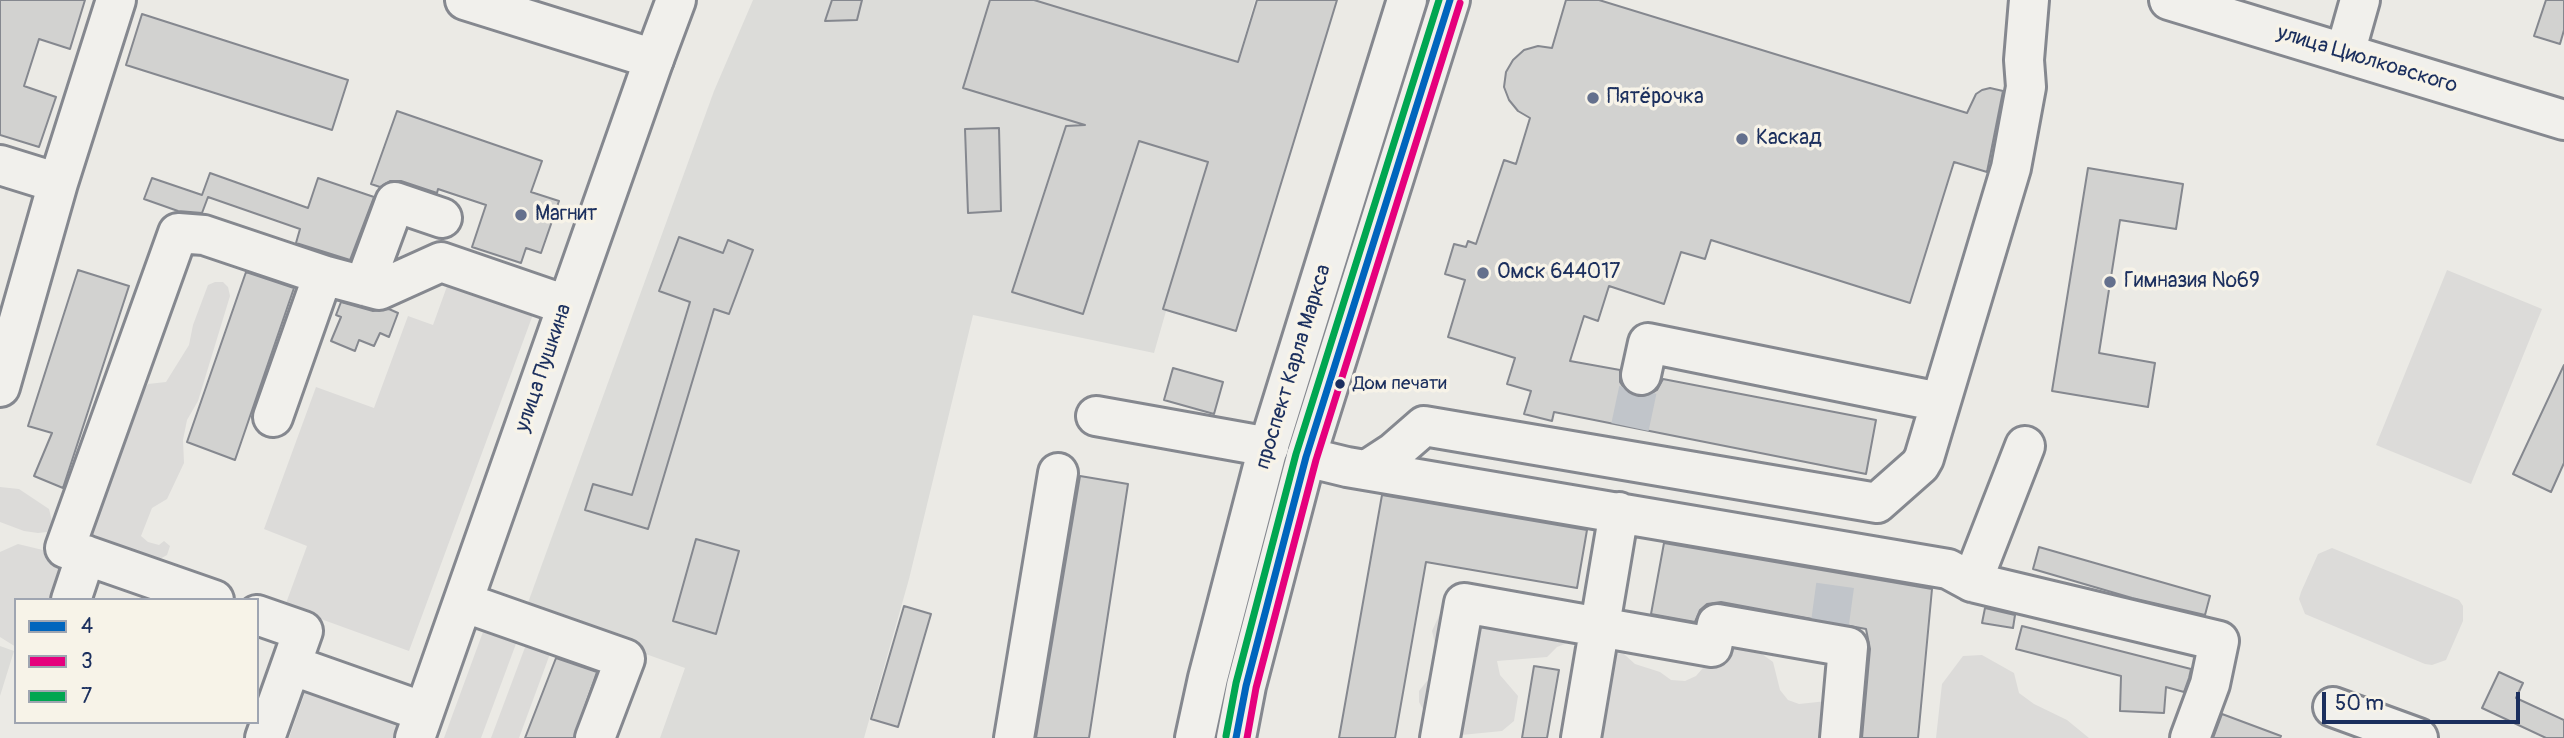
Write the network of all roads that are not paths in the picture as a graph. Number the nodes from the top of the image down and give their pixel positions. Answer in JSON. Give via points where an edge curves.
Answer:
{"nodes":[{"id":1,"x":116,"y":0,"type":"edge"},
{"id":2,"x":676,"y":0,"type":"edge"},
{"id":3,"x":1407,"y":0,"type":"edge"},
{"id":4,"x":1450,"y":0,"type":"edge"},
{"id":5,"x":2029,"y":0,"type":"edge"},
{"id":6,"x":2169,"y":0,"type":"edge"},
{"id":7,"x":2360,"y":0,"type":"edge"},
{"id":8,"x":479,"y":2,"type":"edge"},
{"id":9,"x":2345,"y":53,"type":"junction"},
{"id":10,"x":654,"y":59,"type":"junction"},
{"id":11,"x":2564,"y":120,"type":"edge"},
{"id":12,"x":0,"y":165,"type":"edge"},
{"id":13,"x":58,"y":183,"type":"junction"},
{"id":14,"x":443,"y":218,"type":"dead end"},
{"id":15,"x":323,"y":275,"type":"junction"},
{"id":16,"x":364,"y":286,"type":"junction"},
{"id":17,"x":566,"y":305,"type":"junction"},
{"id":18,"x":1641,"y":375,"type":"tunnel mouth"},
{"id":19,"x":0,"y":387,"type":"edge"},
{"id":20,"x":1940,"y":402,"type":"junction"},
{"id":21,"x":1096,"y":416,"type":"dead end"},
{"id":22,"x":273,"y":417,"type":"dead end"},
{"id":23,"x":2025,"y":446,"type":"dead end"},
{"id":24,"x":1269,"y":447,"type":"junction"},
{"id":25,"x":1306,"y":457,"type":"junction"},
{"id":26,"x":1367,"y":470,"type":"junction"},
{"id":27,"x":1058,"y":473,"type":"dead end"},
{"id":28,"x":1619,"y":512,"type":"junction"},
{"id":29,"x":86,"y":555,"type":"junction"},
{"id":30,"x":1972,"y":582,"type":"junction"},
{"id":31,"x":72,"y":598,"type":"edge"},
{"id":32,"x":208,"y":598,"type":"edge"},
{"id":33,"x":463,"y":602,"type":"junction"},
{"id":34,"x":259,"y":616,"type":"edge"},
{"id":35,"x":1601,"y":628,"type":"junction"},
{"id":36,"x":290,"y":665,"type":"junction"},
{"id":37,"x":1208,"y":678,"type":"junction"},
{"id":38,"x":1246,"y":686,"type":"junction"},
{"id":39,"x":2333,"y":707,"type":"dead end"},
{"id":40,"x":420,"y":725,"type":"edge"},
{"id":41,"x":265,"y":738,"type":"edge"},
{"id":42,"x":595,"y":738,"type":"edge"},
{"id":43,"x":1014,"y":738,"type":"edge"},
{"id":44,"x":1195,"y":738,"type":"edge"},
{"id":45,"x":1236,"y":738,"type":"edge"},
{"id":46,"x":1440,"y":738,"type":"edge"},
{"id":47,"x":1581,"y":738,"type":"edge"},
{"id":48,"x":1840,"y":738,"type":"edge"},
{"id":49,"x":2190,"y":738,"type":"edge"},
{"id":50,"x":2418,"y":738,"type":"edge"}],
"edges":[{"from":1,"to":13,"type":"main road"},
{"from":2,"to":10,"type":"main road","name":"улица Пушкина"},
{"from":3,"to":24,"type":"main road","name":"проспект Карла Маркса"},
{"from":4,"to":25,"type":"main road","name":"проспект Карла Маркса"},
{"from":5,"to":20,"type":"main road","via":[[2026,87],[2011,168]]},
{"from":6,"to":9,"type":"main road","name":"улица Циолковского"},
{"from":7,"to":9,"type":"main road"},
{"from":8,"to":10,"type":"main road"},
{"from":9,"to":11,"type":"main road","name":"улица Циолковского"},
{"from":10,"to":17,"type":"main road","name":"улица Пушкина"},
{"from":12,"to":13,"type":"main road"},
{"from":13,"to":19,"type":"main road"},
{"from":14,"to":16,"type":"main road","via":[[395,202]]},
{"from":15,"to":16,"type":"main road"},
{"from":15,"to":22,"type":"main road"},
{"from":15,"to":29,"type":"main road","via":[[204,235],[178,233],[65,548]]},
{"from":16,"to":17,"type":"main road","via":[[379,290],[441,261]]},
{"from":17,"to":33,"type":"main road","name":"улица Пушкина"},
{"from":18,"to":20,"type":"main road","via":[[1648,342]]},
{"from":20,"to":26,"type":"main road","via":[[1920,466],[1877,503],[1627,443],[1424,426]]},
{"from":21,"to":24,"type":"main road"},
{"from":23,"to":30,"type":"main road"},
{"from":24,"to":37,"type":"main road","name":"проспект Карла Маркса"},
{"from":25,"to":26,"type":"main road"},
{"from":25,"to":38,"type":"main road","name":"проспект Карла Маркса"},
{"from":26,"to":28,"type":"main road"},
{"from":27,"to":43,"type":"main road"},
{"from":28,"to":30,"type":"main road","via":[[1839,558],[1948,569]]},
{"from":28,"to":35,"type":"main road"},
{"from":29,"to":31,"type":"main road"},
{"from":29,"to":32,"type":"main road"},
{"from":30,"to":49,"type":"main road","via":[[2219,641],[2210,684]]},
{"from":33,"to":40,"type":"main road","name":"улица Пушкина"},
{"from":33,"to":42,"type":"main road","via":[[625,659]]},
{"from":34,"to":36,"type":"main road","via":[[303,631]]},
{"from":35,"to":46,"type":"main road","via":[[1464,603]]},
{"from":35,"to":47,"type":"main road"},
{"from":35,"to":48,"type":"main road","via":[[1712,648],[1717,624],[1828,633],[1848,647]]},
{"from":36,"to":40,"type":"main road"},
{"from":36,"to":41,"type":"main road"},
{"from":37,"to":38,"type":"main road"},
{"from":37,"to":44,"type":"main road","name":"проспект Карла Маркса"},
{"from":38,"to":45,"type":"main road","name":"проспект Карла Маркса"},
{"from":39,"to":50,"type":"main road"}]}
